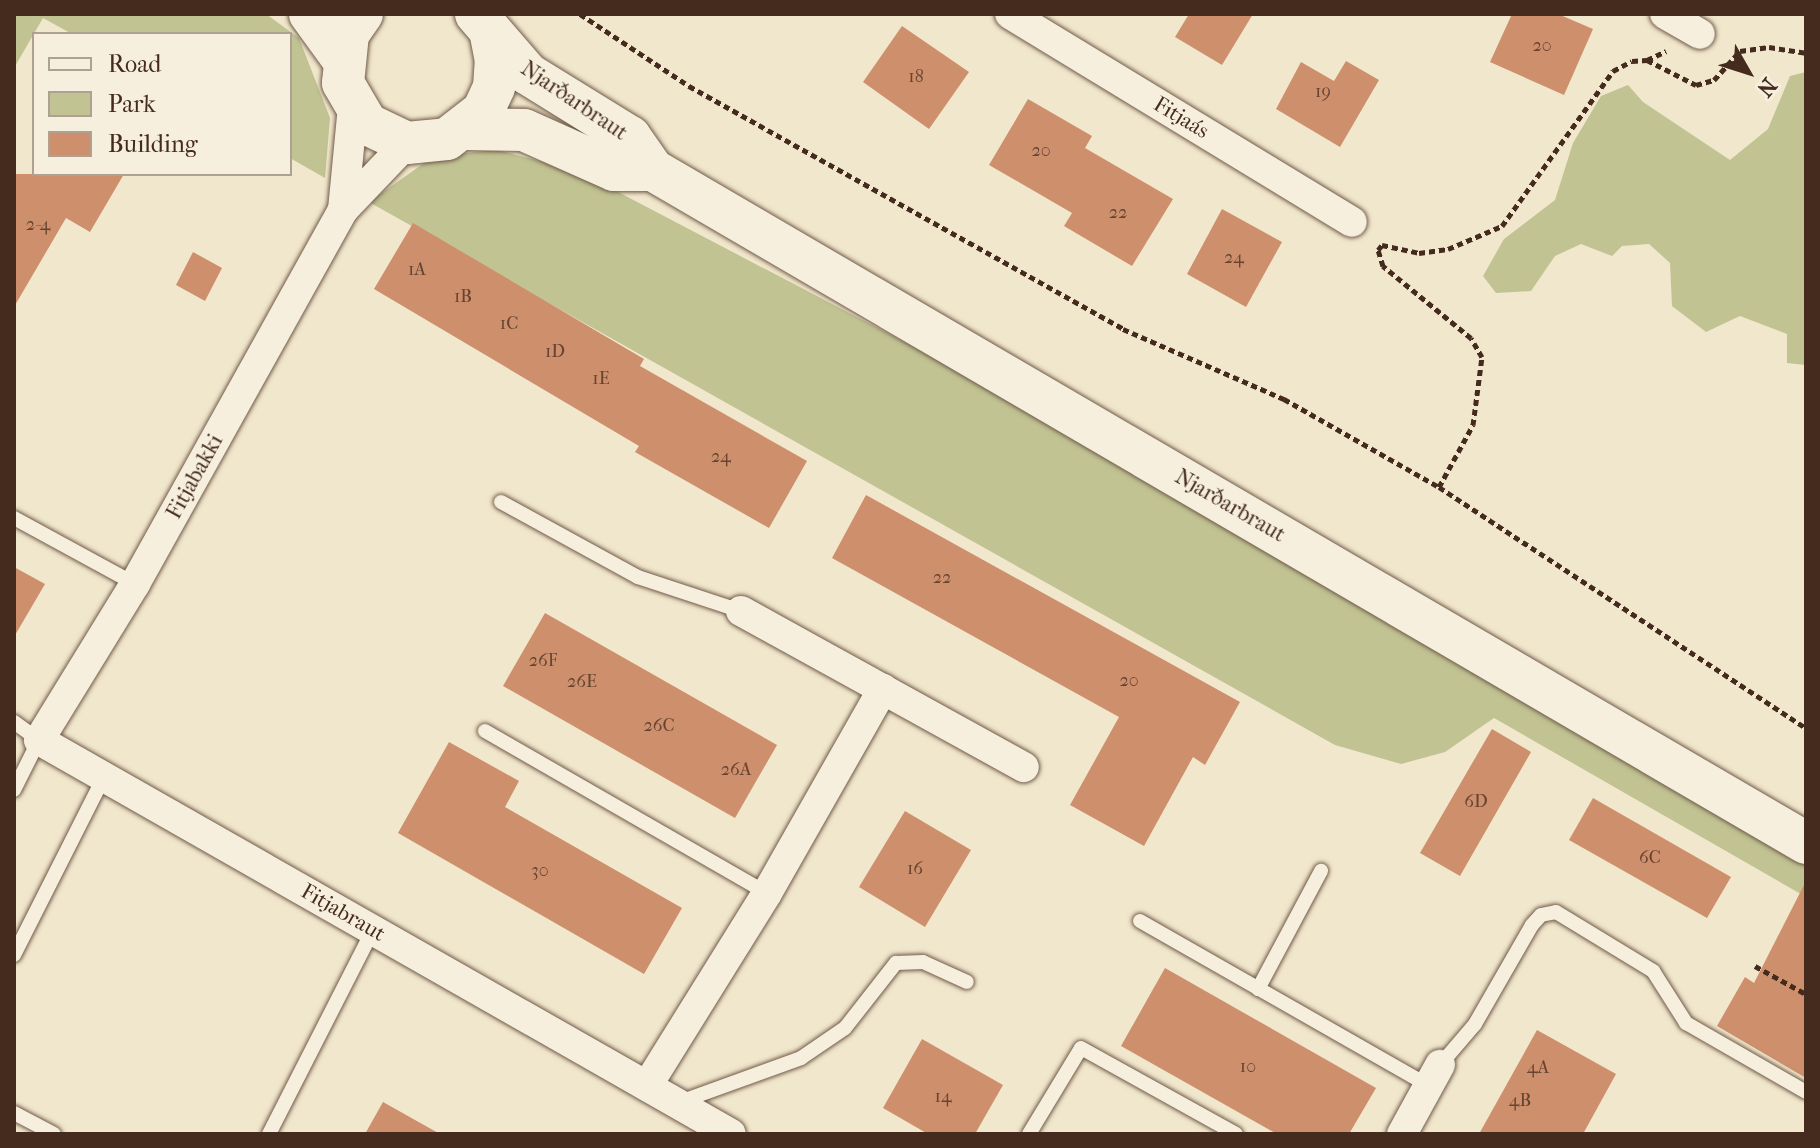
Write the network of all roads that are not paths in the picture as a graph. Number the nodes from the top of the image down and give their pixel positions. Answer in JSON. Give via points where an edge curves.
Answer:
{"nodes":[{"id":1,"x":310,"y":14,"type":"edge"},
{"id":2,"x":362,"y":14,"type":"edge"},
{"id":3,"x":1010,"y":14,"type":"edge"},
{"id":4,"x":1665,"y":14,"type":"edge"},
{"id":5,"x":483,"y":25,"type":"edge"},
{"id":6,"x":1700,"y":34,"type":"dead end"},
{"id":7,"x":342,"y":58,"type":"junction"},
{"id":8,"x":353,"y":107,"type":"junction"},
{"id":9,"x":464,"y":129,"type":"junction"},
{"id":10,"x":407,"y":143,"type":"junction"},
{"id":11,"x":653,"y":170,"type":"junction"},
{"id":12,"x":343,"y":210,"type":"junction"},
{"id":13,"x":1352,"y":222,"type":"dead end"},
{"id":14,"x":501,"y":502,"type":"dead end"},
{"id":15,"x":14,"y":518,"type":"edge"},
{"id":16,"x":135,"y":584,"type":"junction"},
{"id":17,"x":741,"y":611,"type":"joint"},
{"id":18,"x":883,"y":689,"type":"junction"},
{"id":19,"x":14,"y":722,"type":"edge"},
{"id":20,"x":485,"y":731,"type":"dead end"},
{"id":21,"x":39,"y":740,"type":"junction"},
{"id":22,"x":1024,"y":767,"type":"dead end"},
{"id":23,"x":104,"y":777,"type":"junction"},
{"id":24,"x":14,"y":790,"type":"edge"},
{"id":25,"x":1806,"y":843,"type":"edge"},
{"id":26,"x":1321,"y":871,"type":"dead end"},
{"id":27,"x":767,"y":893,"type":"junction"},
{"id":28,"x":1140,"y":921,"type":"dead end"},
{"id":29,"x":373,"y":930,"type":"junction"},
{"id":30,"x":14,"y":955,"type":"edge"},
{"id":31,"x":967,"y":982,"type":"dead end"},
{"id":32,"x":1258,"y":989,"type":"junction"},
{"id":33,"x":1434,"y":1076,"type":"junction"},
{"id":34,"x":647,"y":1086,"type":"junction"},
{"id":35,"x":1806,"y":1092,"type":"edge"},
{"id":36,"x":676,"y":1103,"type":"junction"},
{"id":37,"x":14,"y":1113,"type":"edge"},
{"id":38,"x":54,"y":1134,"type":"edge"},
{"id":39,"x":269,"y":1134,"type":"edge"},
{"id":40,"x":731,"y":1134,"type":"edge"},
{"id":41,"x":1029,"y":1134,"type":"edge"},
{"id":42,"x":1236,"y":1134,"type":"edge"},
{"id":43,"x":1402,"y":1134,"type":"edge"}],
"edges":[{"from":1,"to":7,"type":"main road"},
{"from":2,"to":7,"type":"main road","via":[[348,34]]},
{"from":3,"to":13,"type":"street","name":"Fitjaás"},
{"from":4,"to":6,"type":"street"},
{"from":5,"to":9,"type":"main road","name":"Njarðarbraut","via":[[496,61],[494,87],[483,111]]},
{"from":5,"to":11,"type":"main road","name":"Njarðarbraut","via":[[528,74],[630,137]]},
{"from":7,"to":8,"type":"main road","via":[[343,83]]},
{"from":8,"to":10,"type":"main road","via":[[386,137]]},
{"from":8,"to":12,"type":"street","name":"Fitjabakki"},
{"from":9,"to":10,"type":"main road","name":"Njarðarbraut","via":[[427,144]]},
{"from":9,"to":11,"type":"main road","name":"Njarðarbraut","via":[[524,130],[614,170]]},
{"from":10,"to":12,"type":"street","name":"Fitjabakki"},
{"from":11,"to":25,"type":"main road","name":"Njarðarbraut"},
{"from":12,"to":16,"type":"street","name":"Fitjabakki"},
{"from":14,"to":17,"type":"lane","via":[[638,577]]},
{"from":15,"to":16,"type":"lane"},
{"from":16,"to":21,"type":"street","name":"Fitjabakki"},
{"from":17,"to":18,"type":"street"},
{"from":18,"to":22,"type":"street"},
{"from":18,"to":27,"type":"street"},
{"from":19,"to":21,"type":"lane"},
{"from":20,"to":27,"type":"lane"},
{"from":21,"to":23,"type":"street","name":"Fitjabraut"},
{"from":21,"to":24,"type":"lane"},
{"from":23,"to":29,"type":"street","name":"Fitjabraut"},
{"from":23,"to":30,"type":"lane"},
{"from":26,"to":32,"type":"lane"},
{"from":27,"to":34,"type":"street"},
{"from":28,"to":32,"type":"lane"},
{"from":29,"to":34,"type":"street","name":"Fitjabraut"},
{"from":29,"to":39,"type":"lane"},
{"from":31,"to":36,"type":"lane","via":[[923,962],[896,963],[845,1028],[801,1058]]},
{"from":32,"to":33,"type":"lane"},
{"from":33,"to":35,"type":"lane","via":[[1475,1024],[1532,925],[1541,915],[1556,912],[1653,971],[1686,1023]]},
{"from":33,"to":43,"type":"street"},
{"from":34,"to":36,"type":"street","name":"Fitjabraut"},
{"from":36,"to":40,"type":"street","name":"Fitjabraut"},
{"from":37,"to":38,"type":"lane"},
{"from":41,"to":42,"type":"lane","via":[[1081,1048]]}]}
